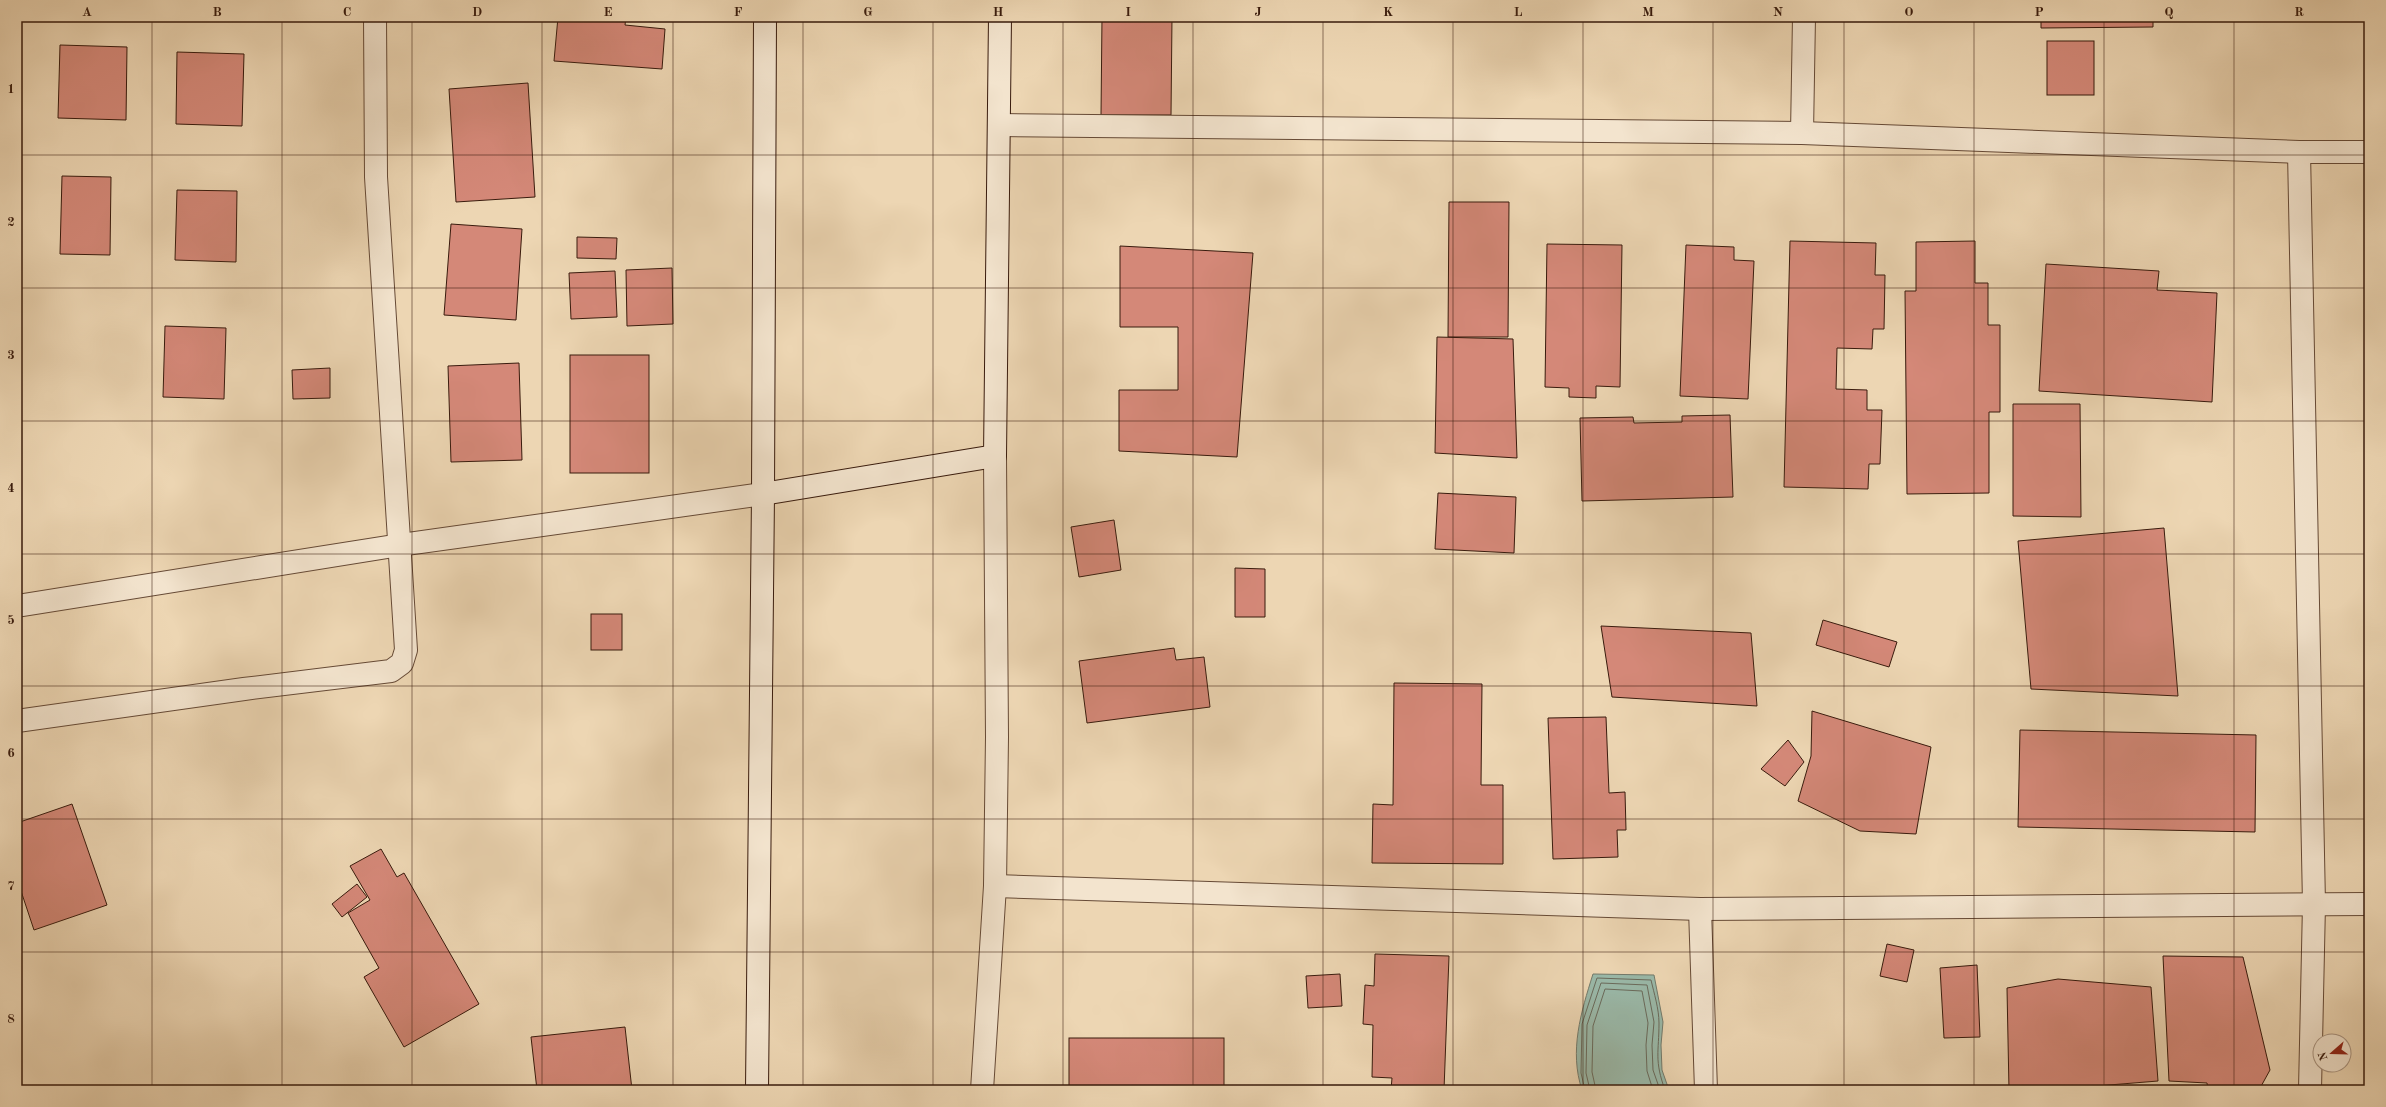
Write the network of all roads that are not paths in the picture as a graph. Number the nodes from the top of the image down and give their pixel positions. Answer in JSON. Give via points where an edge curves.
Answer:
{"nodes":[{"id":1,"x":375,"y":17,"type":"edge"},
{"id":2,"x":764,"y":17,"type":"edge"},
{"id":3,"x":1000,"y":17,"type":"edge"},
{"id":4,"x":1804,"y":17,"type":"edge"},
{"id":5,"x":1000,"y":125,"type":"junction"},
{"id":6,"x":1802,"y":133,"type":"junction"},
{"id":7,"x":2299,"y":152,"type":"junction"},
{"id":8,"x":2369,"y":152,"type":"edge"},
{"id":9,"x":995,"y":456,"type":"junction"},
{"id":10,"x":763,"y":494,"type":"junction"},
{"id":11,"x":400,"y":545,"type":"junction"},
{"id":12,"x":17,"y":606,"type":"edge"},
{"id":13,"x":17,"y":721,"type":"edge"},
{"id":14,"x":995,"y":886,"type":"junction"},
{"id":15,"x":2314,"y":904,"type":"junction"},
{"id":16,"x":2369,"y":904,"type":"edge"},
{"id":17,"x":1700,"y":909,"type":"junction"},
{"id":18,"x":757,"y":1090,"type":"edge"},
{"id":19,"x":982,"y":1090,"type":"edge"},
{"id":20,"x":1706,"y":1090,"type":"edge"},
{"id":21,"x":2310,"y":1090,"type":"edge"}],
"edges":[{"from":1,"to":11,"type":"street","via":[[376,177]]},
{"from":2,"to":10,"type":"street"},
{"from":3,"to":5,"type":"street"},
{"from":4,"to":6,"type":"street"},
{"from":5,"to":6,"type":"street"},
{"from":5,"to":9,"type":"street"},
{"from":6,"to":7,"type":"street"},
{"from":7,"to":8,"type":"street"},
{"from":7,"to":15,"type":"street"},
{"from":9,"to":10,"type":"street"},
{"from":9,"to":14,"type":"street"},
{"from":10,"to":11,"type":"street"},
{"from":10,"to":18,"type":"street"},
{"from":11,"to":12,"type":"street"},
{"from":11,"to":13,"type":"street","via":[[406,650],[402,663],[391,672],[244,689]]},
{"from":14,"to":17,"type":"street"},
{"from":14,"to":19,"type":"street"},
{"from":15,"to":16,"type":"street"},
{"from":15,"to":17,"type":"street"},
{"from":15,"to":21,"type":"street"},
{"from":17,"to":20,"type":"street"}]}
